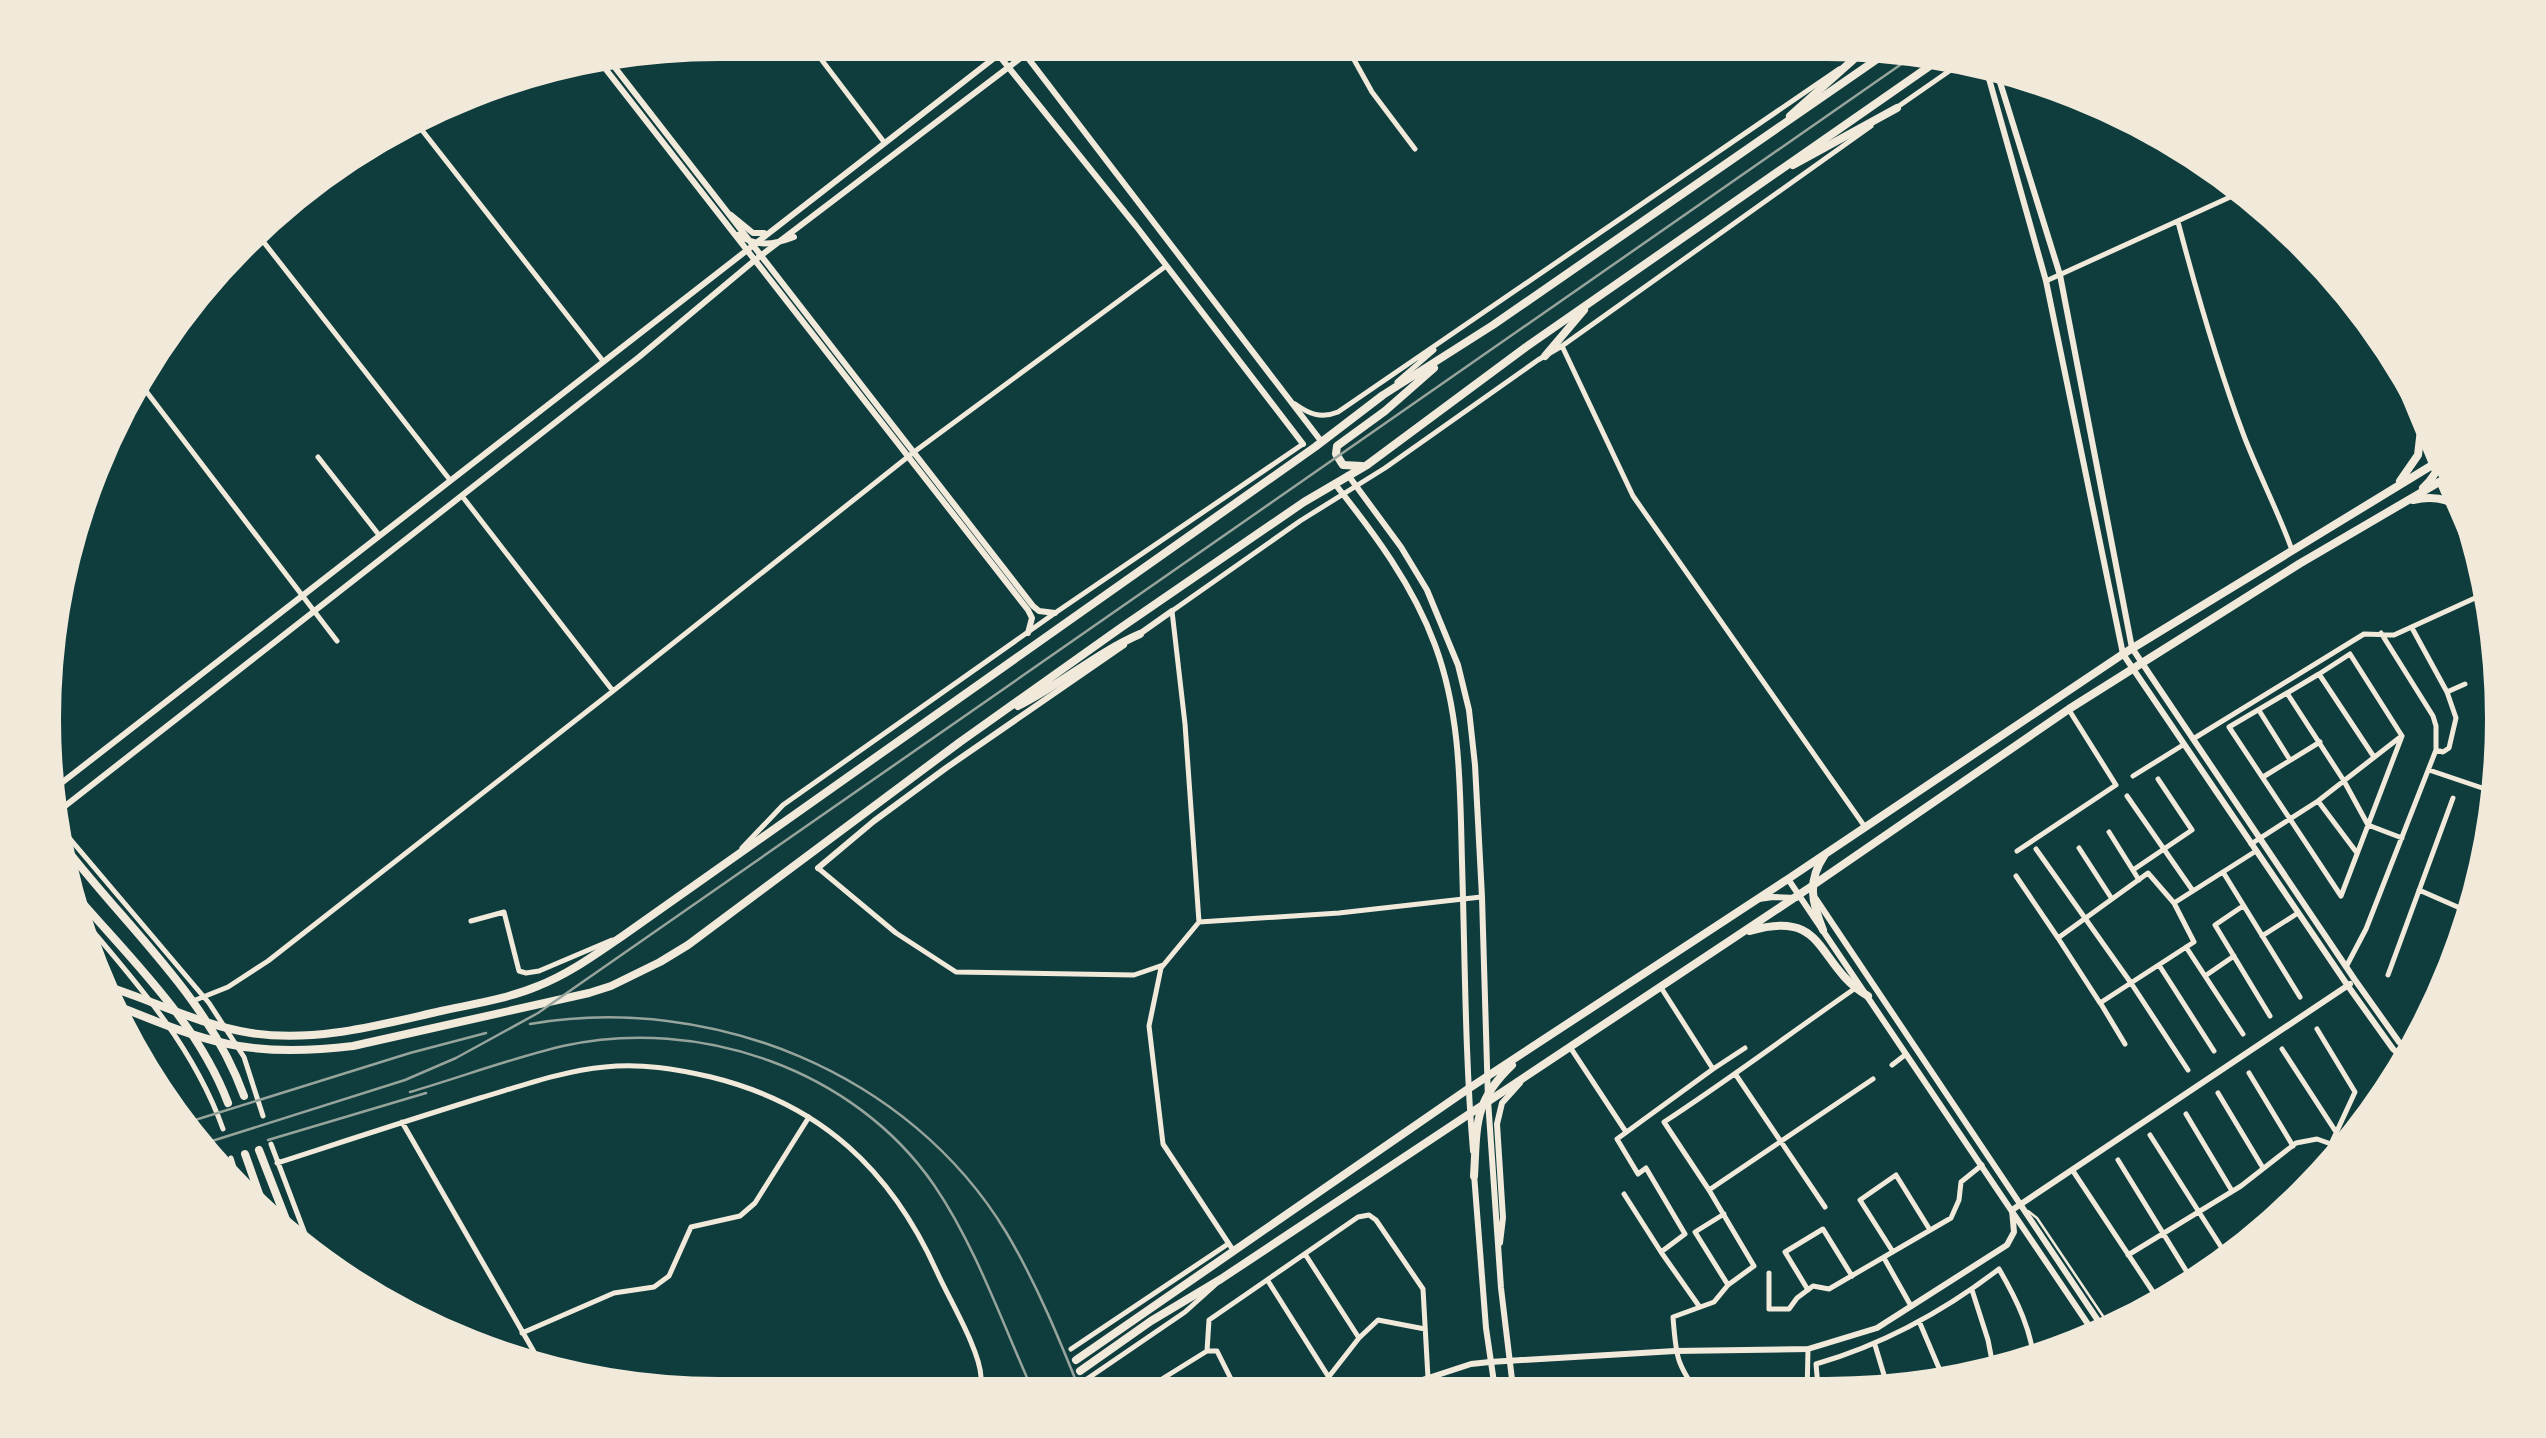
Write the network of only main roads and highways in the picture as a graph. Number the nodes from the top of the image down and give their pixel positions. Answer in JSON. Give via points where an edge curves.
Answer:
{"nodes":[{"id":1,"x":998,"y":55,"type":"junction"},
{"id":2,"x":1026,"y":55,"type":"joint"},
{"id":3,"x":1860,"y":56,"type":"edge"},
{"id":4,"x":1880,"y":57,"type":"edge"},
{"id":5,"x":1854,"y":60,"type":"joint"},
{"id":6,"x":1932,"y":64,"type":"edge"},
{"id":7,"x":610,"y":65,"type":"edge"},
{"id":8,"x":610,"y":65,"type":"edge"},
{"id":9,"x":1008,"y":69,"type":"junction"},
{"id":10,"x":978,"y":73,"type":"dead end"},
{"id":11,"x":1988,"y":75,"type":"edge"},
{"id":12,"x":1998,"y":78,"type":"edge"},
{"id":13,"x":990,"y":90,"type":"dead end"},
{"id":14,"x":1896,"y":108,"type":"road end"},
{"id":15,"x":1783,"y":124,"type":"junction"},
{"id":16,"x":1784,"y":169,"type":"junction"},
{"id":17,"x":732,"y":215,"type":"dead end"},
{"id":18,"x":726,"y":224,"type":"dead end"},
{"id":19,"x":784,"y":225,"type":"dead end"},
{"id":20,"x":794,"y":237,"type":"dead end"},
{"id":21,"x":754,"y":244,"type":"junction"},
{"id":22,"x":746,"y":250,"type":"junction"},
{"id":23,"x":762,"y":254,"type":"junction"},
{"id":24,"x":755,"y":260,"type":"junction"},
{"id":25,"x":1585,"y":308,"type":"junction"},
{"id":26,"x":1544,"y":356,"type":"road end"},
{"id":27,"x":1444,"y":358,"type":"junction"},
{"id":28,"x":2398,"y":380,"type":"edge"},
{"id":29,"x":2421,"y":422,"type":"edge"},
{"id":30,"x":2422,"y":438,"type":"junction"},
{"id":31,"x":1321,"y":441,"type":"junction"},
{"id":32,"x":1303,"y":444,"type":"road end"},
{"id":33,"x":911,"y":454,"type":"junction"},
{"id":34,"x":1367,"y":465,"type":"junction"},
{"id":35,"x":2441,"y":468,"type":"edge"},
{"id":36,"x":2441,"y":468,"type":"edge"},
{"id":37,"x":1348,"y":475,"type":"junction"},
{"id":38,"x":2444,"y":475,"type":"edge"},
{"id":39,"x":2440,"y":476,"type":"junction"},
{"id":40,"x":2445,"y":479,"type":"edge"},
{"id":41,"x":1335,"y":484,"type":"junction"},
{"id":42,"x":2392,"y":488,"type":"junction"},
{"id":43,"x":1349,"y":490,"type":"junction"},
{"id":44,"x":2451,"y":493,"type":"edge"},
{"id":45,"x":2446,"y":500,"type":"junction"},
{"id":46,"x":2404,"y":503,"type":"junction"},
{"id":47,"x":2456,"y":508,"type":"edge"},
{"id":48,"x":2470,"y":556,"type":"edge"},
{"id":49,"x":1172,"y":611,"type":"road end"},
{"id":50,"x":1055,"y":614,"type":"road end"},
{"id":51,"x":1028,"y":632,"type":"road end"},
{"id":52,"x":1140,"y":634,"type":"junction"},
{"id":53,"x":2132,"y":648,"type":"junction"},
{"id":54,"x":2122,"y":654,"type":"junction"},
{"id":55,"x":2140,"y":663,"type":"junction"},
{"id":56,"x":2132,"y":669,"type":"junction"},
{"id":57,"x":996,"y":717,"type":"junction"},
{"id":58,"x":59,"y":785,"type":"edge"},
{"id":59,"x":62,"y":812,"type":"edge"},
{"id":60,"x":1826,"y":853,"type":"junction"},
{"id":61,"x":69,"y":855,"type":"edge"},
{"id":62,"x":818,"y":868,"type":"road end"},
{"id":63,"x":1788,"y":879,"type":"junction"},
{"id":64,"x":1811,"y":889,"type":"junction"},
{"id":65,"x":1798,"y":897,"type":"junction"},
{"id":66,"x":1756,"y":900,"type":"junction"},
{"id":67,"x":81,"y":901,"type":"edge"},
{"id":68,"x":1814,"y":904,"type":"junction"},
{"id":69,"x":1832,"y":924,"type":"junction"},
{"id":70,"x":1823,"y":930,"type":"junction"},
{"id":71,"x":1736,"y":936,"type":"junction"},
{"id":72,"x":2352,"y":983,"type":"junction"},
{"id":73,"x":1858,"y":986,"type":"junction"},
{"id":74,"x":113,"y":989,"type":"edge"},
{"id":75,"x":1868,"y":996,"type":"joint"},
{"id":76,"x":121,"y":1007,"type":"edge"},
{"id":77,"x":2405,"y":1046,"type":"edge"},
{"id":78,"x":1526,"y":1051,"type":"junction"},
{"id":79,"x":2400,"y":1055,"type":"edge"},
{"id":80,"x":1533,"y":1071,"type":"junction"},
{"id":81,"x":1486,"y":1077,"type":"junction"},
{"id":82,"x":1468,"y":1089,"type":"junction"},
{"id":83,"x":244,"y":1096,"type":"dead end"},
{"id":84,"x":1486,"y":1099,"type":"junction"},
{"id":85,"x":228,"y":1103,"type":"dead end"},
{"id":86,"x":1470,"y":1112,"type":"junction"},
{"id":87,"x":260,"y":1150,"type":"dead end"},
{"id":88,"x":245,"y":1154,"type":"dead end"},
{"id":89,"x":1474,"y":1176,"type":"junction"},
{"id":90,"x":261,"y":1200,"type":"edge"},
{"id":91,"x":2020,"y":1205,"type":"junction"},
{"id":92,"x":2012,"y":1210,"type":"junction"},
{"id":93,"x":288,"y":1224,"type":"edge"},
{"id":94,"x":1498,"y":1254,"type":"junction"},
{"id":95,"x":2103,"y":1323,"type":"edge"},
{"id":96,"x":2091,"y":1328,"type":"edge"},
{"id":97,"x":1076,"y":1360,"type":"dead end"},
{"id":98,"x":1508,"y":1360,"type":"junction"},
{"id":99,"x":1490,"y":1362,"type":"junction"},
{"id":100,"x":1082,"y":1376,"type":"dead end"},
{"id":101,"x":1413,"y":1383,"type":"edge"},
{"id":102,"x":1494,"y":1383,"type":"edge"},
{"id":103,"x":1512,"y":1383,"type":"edge"}],
"edges":[{"from":1,"to":9,"type":"main road"},
{"from":1,"to":10,"type":"main road"},
{"from":1,"to":21,"type":"main road"},
{"from":2,"to":9,"type":"main road","via":[[1011,74]]},
{"from":2,"to":31,"type":"main road"},
{"from":3,"to":5,"type":"main road"},
{"from":4,"to":15,"type":"main road"},
{"from":5,"to":15,"type":"main road"},
{"from":6,"to":16,"type":"main road"},
{"from":7,"to":21,"type":"main road"},
{"from":8,"to":22,"type":"main road"},
{"from":9,"to":13,"type":"main road"},
{"from":9,"to":23,"type":"main road"},
{"from":9,"to":32,"type":"main road"},
{"from":11,"to":54,"type":"main road","via":[[2046,280]]},
{"from":12,"to":53,"type":"main road","via":[[2060,274]]},
{"from":14,"to":16,"type":"main road"},
{"from":15,"to":27,"type":"main road"},
{"from":16,"to":25,"type":"main road"},
{"from":17,"to":19,"type":"main road","via":[[757,234]]},
{"from":18,"to":21,"type":"main road"},
{"from":20,"to":21,"type":"main road"},
{"from":21,"to":22,"type":"main road"},
{"from":21,"to":23,"type":"main road"},
{"from":22,"to":24,"type":"main road"},
{"from":22,"to":58,"type":"main road"},
{"from":23,"to":24,"type":"main road"},
{"from":23,"to":33,"type":"main road"},
{"from":24,"to":33,"type":"main road"},
{"from":24,"to":59,"type":"main road"},
{"from":25,"to":26,"type":"main road"},
{"from":25,"to":34,"type":"main road"},
{"from":27,"to":31,"type":"main road"},
{"from":27,"to":34,"type":"main road","via":[[1337,446],[1342,464]]},
{"from":28,"to":30,"type":"main road"},
{"from":29,"to":30,"type":"main road"},
{"from":30,"to":39,"type":"main road"},
{"from":30,"to":42,"type":"main road","via":[[2412,466]]},
{"from":31,"to":74,"type":"main road","via":[[624,935],[542,985],[346,1031],[289,1036],[204,1022]]},
{"from":33,"to":50,"type":"main road","via":[[1034,606]]},
{"from":33,"to":51,"type":"main road","via":[[1028,610]]},
{"from":34,"to":37,"type":"main road"},
{"from":35,"to":39,"type":"main road"},
{"from":36,"to":39,"type":"main road"},
{"from":37,"to":41,"type":"main road"},
{"from":37,"to":43,"type":"main road"},
{"from":38,"to":39,"type":"main road"},
{"from":39,"to":40,"type":"main road"},
{"from":39,"to":42,"type":"main road"},
{"from":39,"to":44,"type":"main road"},
{"from":39,"to":45,"type":"main road"},
{"from":39,"to":46,"type":"main road"},
{"from":41,"to":43,"type":"main road"},
{"from":41,"to":57,"type":"main road"},
{"from":42,"to":53,"type":"main road"},
{"from":43,"to":81,"type":"main road","via":[[1402,548],[1428,590],[1458,665],[1473,736]]},
{"from":43,"to":82,"type":"main road","via":[[1424,618],[1454,714]]},
{"from":45,"to":46,"type":"main road"},
{"from":45,"to":47,"type":"main road"},
{"from":45,"to":48,"type":"main road"},
{"from":46,"to":55,"type":"main road"},
{"from":49,"to":52,"type":"main road"},
{"from":52,"to":57,"type":"main road"},
{"from":52,"to":62,"type":"main road","via":[[989,737]]},
{"from":53,"to":54,"type":"main road"},
{"from":53,"to":55,"type":"main road"},
{"from":54,"to":56,"type":"main road"},
{"from":54,"to":60,"type":"main road"},
{"from":55,"to":56,"type":"main road"},
{"from":55,"to":72,"type":"main road"},
{"from":56,"to":64,"type":"main road"},
{"from":56,"to":72,"type":"main road"},
{"from":57,"to":76,"type":"main road","via":[[688,945],[588,993],[318,1050],[231,1045]]},
{"from":60,"to":63,"type":"main road"},
{"from":60,"to":64,"type":"main road"},
{"from":61,"to":83,"type":"main road","via":[[193,1001]]},
{"from":63,"to":65,"type":"main road"},
{"from":63,"to":66,"type":"main road"},
{"from":64,"to":65,"type":"main road"},
{"from":64,"to":68,"type":"main road"},
{"from":64,"to":69,"type":"main road"},
{"from":65,"to":66,"type":"main road"},
{"from":65,"to":68,"type":"main road"},
{"from":65,"to":70,"type":"main road"},
{"from":65,"to":71,"type":"main road"},
{"from":66,"to":78,"type":"main road"},
{"from":67,"to":85,"type":"main road","via":[[198,1041]]},
{"from":68,"to":69,"type":"main road"},
{"from":68,"to":70,"type":"main road"},
{"from":69,"to":91,"type":"main road"},
{"from":70,"to":73,"type":"main road"},
{"from":71,"to":73,"type":"main road","via":[[1776,926],[1802,929]]},
{"from":71,"to":80,"type":"main road"},
{"from":72,"to":77,"type":"main road"},
{"from":72,"to":79,"type":"main road"},
{"from":72,"to":91,"type":"main road"},
{"from":73,"to":75,"type":"main road"},
{"from":75,"to":92,"type":"main road"},
{"from":78,"to":81,"type":"main road"},
{"from":78,"to":84,"type":"main road"},
{"from":80,"to":84,"type":"main road"},
{"from":80,"to":94,"type":"main road","via":[[1499,1113]]},
{"from":81,"to":82,"type":"main road"},
{"from":81,"to":84,"type":"main road"},
{"from":82,"to":86,"type":"main road"},
{"from":82,"to":97,"type":"main road","via":[[1230,1247]]},
{"from":84,"to":86,"type":"main road"},
{"from":84,"to":89,"type":"main road"},
{"from":84,"to":94,"type":"main road"},
{"from":86,"to":89,"type":"main road"},
{"from":86,"to":100,"type":"main road","via":[[1151,1322]]},
{"from":87,"to":93,"type":"main road"},
{"from":88,"to":90,"type":"main road"},
{"from":89,"to":99,"type":"main road"},
{"from":91,"to":92,"type":"main road"},
{"from":91,"to":95,"type":"main road"},
{"from":92,"to":96,"type":"main road"},
{"from":92,"to":98,"type":"main road","via":[[2011,1241],[1878,1328],[1808,1349]]},
{"from":94,"to":98,"type":"main road"},
{"from":98,"to":99,"type":"main road"},
{"from":98,"to":103,"type":"main road"},
{"from":99,"to":101,"type":"main road"},
{"from":99,"to":102,"type":"main road"}]}
